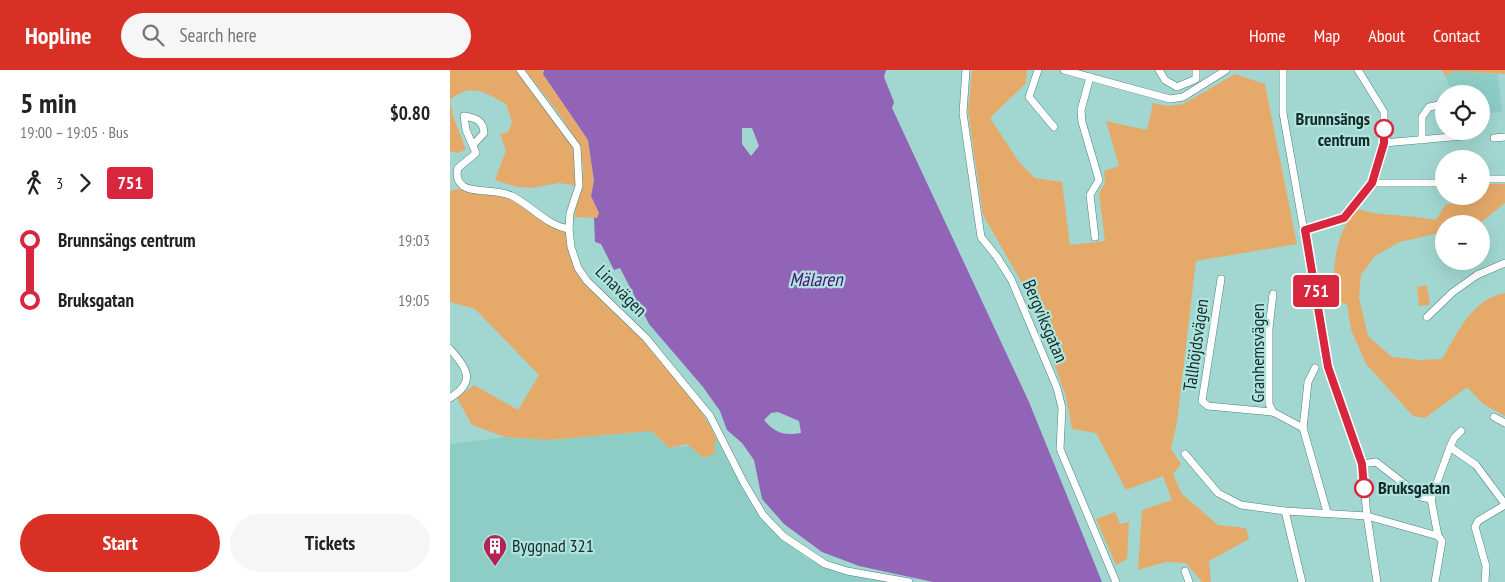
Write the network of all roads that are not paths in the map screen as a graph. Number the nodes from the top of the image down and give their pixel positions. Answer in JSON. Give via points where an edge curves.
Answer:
{"nodes":[{"id":1,"x":520,"y":70,"type":"edge"},
{"id":2,"x":966,"y":70,"type":"edge"},
{"id":3,"x":1038,"y":70,"type":"edge"},
{"id":4,"x":1067,"y":70,"type":"edge"},
{"id":5,"x":1159,"y":70,"type":"edge"},
{"id":6,"x":1196,"y":70,"type":"edge"},
{"id":7,"x":1226,"y":70,"type":"edge"},
{"id":8,"x":1283,"y":70,"type":"edge"},
{"id":9,"x":1358,"y":70,"type":"edge"},
{"id":10,"x":1090,"y":77,"type":"junction"},
{"id":11,"x":1435,"y":106,"type":"edge"},
{"id":12,"x":1054,"y":127,"type":"dead end"},
{"id":13,"x":1505,"y":137,"type":"edge"},
{"id":14,"x":1494,"y":138,"type":"dead end"},
{"id":15,"x":1435,"y":139,"type":"edge"},
{"id":16,"x":1422,"y":140,"type":"junction"},
{"id":17,"x":1384,"y":143,"type":"junction"},
{"id":18,"x":473,"y":144,"type":"dead end"},
{"id":19,"x":453,"y":171,"type":"edge"},
{"id":20,"x":1490,"y":179,"type":"edge"},
{"id":21,"x":1505,"y":179,"type":"edge"},
{"id":22,"x":1372,"y":183,"type":"junction"},
{"id":23,"x":1435,"y":183,"type":"edge"},
{"id":24,"x":569,"y":229,"type":"junction"},
{"id":25,"x":1305,"y":230,"type":"junction"},
{"id":26,"x":1095,"y":237,"type":"dead end"},
{"id":27,"x":1505,"y":263,"type":"edge"},
{"id":28,"x":1221,"y":279,"type":"dead end"},
{"id":29,"x":1274,"y":294,"type":"dead end"},
{"id":30,"x":1427,"y":317,"type":"dead end"},
{"id":31,"x":450,"y":349,"type":"edge"},
{"id":32,"x":1315,"y":368,"type":"dead end"},
{"id":33,"x":450,"y":387,"type":"edge"},
{"id":34,"x":453,"y":397,"type":"edge"},
{"id":35,"x":1273,"y":412,"type":"junction"},
{"id":36,"x":1494,"y":417,"type":"dead end"},
{"id":37,"x":1505,"y":423,"type":"edge"},
{"id":38,"x":1303,"y":428,"type":"junction"},
{"id":39,"x":1461,"y":430,"type":"dead end"},
{"id":40,"x":1450,"y":447,"type":"junction"},
{"id":41,"x":1185,"y":454,"type":"dead end"},
{"id":42,"x":1362,"y":464,"type":"junction"},
{"id":43,"x":1431,"y":499,"type":"junction"},
{"id":44,"x":1505,"y":504,"type":"edge"},
{"id":45,"x":1285,"y":511,"type":"junction"},
{"id":46,"x":1327,"y":512,"type":"junction"},
{"id":47,"x":1367,"y":516,"type":"junction"},
{"id":48,"x":1438,"y":536,"type":"junction"},
{"id":49,"x":1185,"y":571,"type":"dead end"},
{"id":50,"x":909,"y":582,"type":"edge"},
{"id":51,"x":1116,"y":582,"type":"edge"},
{"id":52,"x":1189,"y":582,"type":"edge"},
{"id":53,"x":1302,"y":582,"type":"edge"},
{"id":54,"x":1377,"y":582,"type":"edge"},
{"id":55,"x":1435,"y":582,"type":"edge"},
{"id":56,"x":1485,"y":582,"type":"edge"}],
"edges":[{"from":1,"to":24,"type":"street","name":"Linavägen","via":[[577,147],[579,186],[570,213]]},
{"from":2,"to":51,"type":"street","name":"Bergviksgatan","via":[[963,113],[981,237],[1011,279],[1057,388],[1062,408],[1060,449]]},
{"from":3,"to":12,"type":"street","via":[[1029,97]]},
{"from":4,"to":10,"type":"street"},
{"from":5,"to":6,"type":"street","via":[[1165,80],[1177,86],[1196,79]]},
{"from":7,"to":10,"type":"street","via":[[1183,97],[1170,99]]},
{"from":8,"to":25,"type":"street","via":[[1283,113]]},
{"from":9,"to":17,"type":"street","via":[[1384,112]]},
{"from":10,"to":26,"type":"street","via":[[1081,110],[1099,180],[1090,195]]},
{"from":11,"to":16,"type":"street","via":[[1429,107],[1422,117]]},
{"from":13,"to":14,"type":"street"},
{"from":15,"to":16,"type":"street"},
{"from":16,"to":17,"type":"street"},
{"from":17,"to":22,"type":"street"},
{"from":18,"to":19,"type":"street","via":[[476,153]]},
{"from":19,"to":24,"type":"street","via":[[464,186],[512,196],[553,225]]},
{"from":20,"to":21,"type":"street"},
{"from":22,"to":23,"type":"street"},
{"from":22,"to":25,"type":"street","via":[[1344,218]]},
{"from":24,"to":50,"type":"street","name":"Linavägen","via":[[574,259],[587,282],[646,338],[710,416],[763,515],[784,536],[825,564]]},
{"from":25,"to":42,"type":"street","via":[[1328,367]]},
{"from":27,"to":30,"type":"street","via":[[1477,275]]},
{"from":28,"to":35,"type":"street","name":"Tallhöjdsvägen","via":[[1202,401],[1208,406]]},
{"from":29,"to":35,"type":"street","name":"Granhemsvägen","via":[[1269,328],[1269,404]]},
{"from":31,"to":34,"type":"street","via":[[464,368],[468,380],[465,388]]},
{"from":32,"to":38,"type":"street","via":[[1308,382]]},
{"from":33,"to":34,"type":"street"},
{"from":35,"to":38,"type":"street","name":"Tallhöjdsvägen"},
{"from":36,"to":37,"type":"street"},
{"from":38,"to":46,"type":"street"},
{"from":39,"to":40,"type":"street"},
{"from":40,"to":43,"type":"street"},
{"from":40,"to":44,"type":"street","via":[[1476,465]]},
{"from":41,"to":45,"type":"street","via":[[1218,493],[1242,505]]},
{"from":42,"to":43,"type":"street","via":[[1376,462],[1421,497]]},
{"from":42,"to":47,"type":"street"},
{"from":43,"to":48,"type":"street"},
{"from":44,"to":56,"type":"street","via":[[1476,524],[1486,566]]},
{"from":45,"to":46,"type":"street"},
{"from":45,"to":53,"type":"street"},
{"from":46,"to":47,"type":"street"},
{"from":47,"to":48,"type":"street"},
{"from":47,"to":54,"type":"street"},
{"from":48,"to":55,"type":"street","via":[[1442,541]]},
{"from":49,"to":52,"type":"street"}]}
